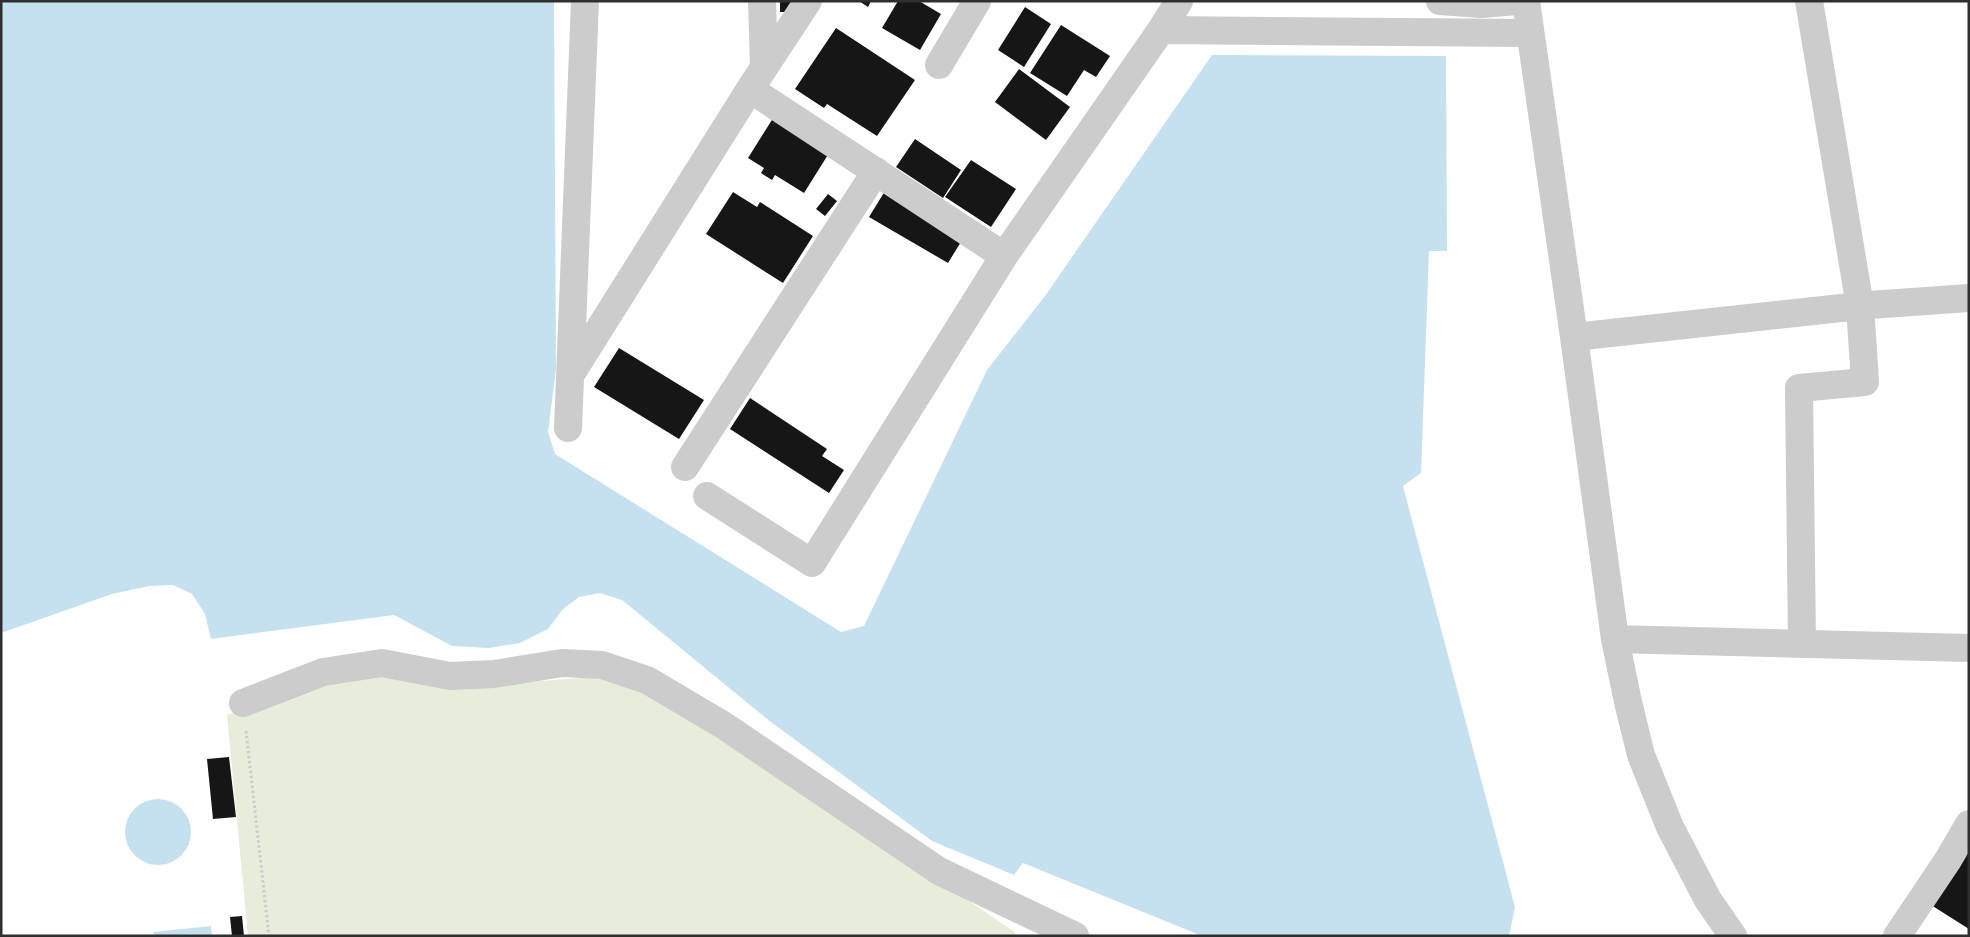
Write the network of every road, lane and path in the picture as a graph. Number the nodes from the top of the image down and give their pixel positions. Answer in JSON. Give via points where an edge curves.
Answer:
{"nodes":[{"id":1,"x":585,"y":1,"type":"edge"},
{"id":2,"x":762,"y":1,"type":"edge"},
{"id":3,"x":808,"y":1,"type":"edge"},
{"id":4,"x":977,"y":1,"type":"edge"},
{"id":5,"x":1179,"y":1,"type":"edge"},
{"id":6,"x":1440,"y":1,"type":"edge"},
{"id":7,"x":1517,"y":1,"type":"edge"},
{"id":8,"x":1526,"y":1,"type":"edge"},
{"id":9,"x":1809,"y":1,"type":"edge"},
{"id":10,"x":1161,"y":30,"type":"junction"},
{"id":11,"x":1530,"y":33,"type":"junction"},
{"id":12,"x":939,"y":65,"type":"dead end"},
{"id":13,"x":757,"y":78,"type":"junction"},
{"id":14,"x":876,"y":171,"type":"junction"},
{"id":15,"x":1004,"y":256,"type":"junction"},
{"id":16,"x":1969,"y":298,"type":"edge"},
{"id":17,"x":1860,"y":306,"type":"junction"},
{"id":18,"x":1574,"y":337,"type":"junction"},
{"id":19,"x":571,"y":374,"type":"junction"},
{"id":20,"x":568,"y":428,"type":"dead end"},
{"id":21,"x":685,"y":467,"type":"dead end"},
{"id":22,"x":707,"y":496,"type":"dead end"},
{"id":23,"x":1615,"y":639,"type":"junction"},
{"id":24,"x":1802,"y":644,"type":"junction"},
{"id":25,"x":1969,"y":648,"type":"edge"},
{"id":26,"x":243,"y":703,"type":"joint"},
{"id":27,"x":1969,"y":824,"type":"edge"},
{"id":28,"x":269,"y":936,"type":"edge"},
{"id":29,"x":1075,"y":936,"type":"edge"},
{"id":30,"x":1733,"y":936,"type":"edge"},
{"id":31,"x":1898,"y":936,"type":"edge"}],
"edges":[{"from":1,"to":19,"type":"street"},
{"from":2,"to":13,"type":"street"},
{"from":3,"to":13,"type":"street"},
{"from":4,"to":12,"type":"street"},
{"from":5,"to":10,"type":"street"},
{"from":6,"to":7,"type":"street","via":[[1481,4]]},
{"from":8,"to":11,"type":"street"},
{"from":9,"to":17,"type":"street"},
{"from":10,"to":11,"type":"street"},
{"from":10,"to":15,"type":"street"},
{"from":11,"to":18,"type":"street"},
{"from":13,"to":14,"type":"street"},
{"from":13,"to":19,"type":"street"},
{"from":14,"to":15,"type":"street"},
{"from":14,"to":21,"type":"street"},
{"from":15,"to":22,"type":"street","via":[[812,563]]},
{"from":16,"to":17,"type":"street"},
{"from":17,"to":18,"type":"street"},
{"from":17,"to":24,"type":"street","via":[[1865,382],[1799,388]]},
{"from":18,"to":23,"type":"street"},
{"from":19,"to":20,"type":"street"},
{"from":23,"to":24,"type":"street"},
{"from":23,"to":30,"type":"street","via":[[1641,755],[1674,835],[1708,900]]},
{"from":24,"to":25,"type":"street"},
{"from":26,"to":28,"type":"path"},
{"from":26,"to":29,"type":"street","via":[[323,672],[382,663],[450,676],[494,674],[562,663],[602,665],[647,680],[723,725],[939,871]]},
{"from":27,"to":31,"type":"street"}]}
